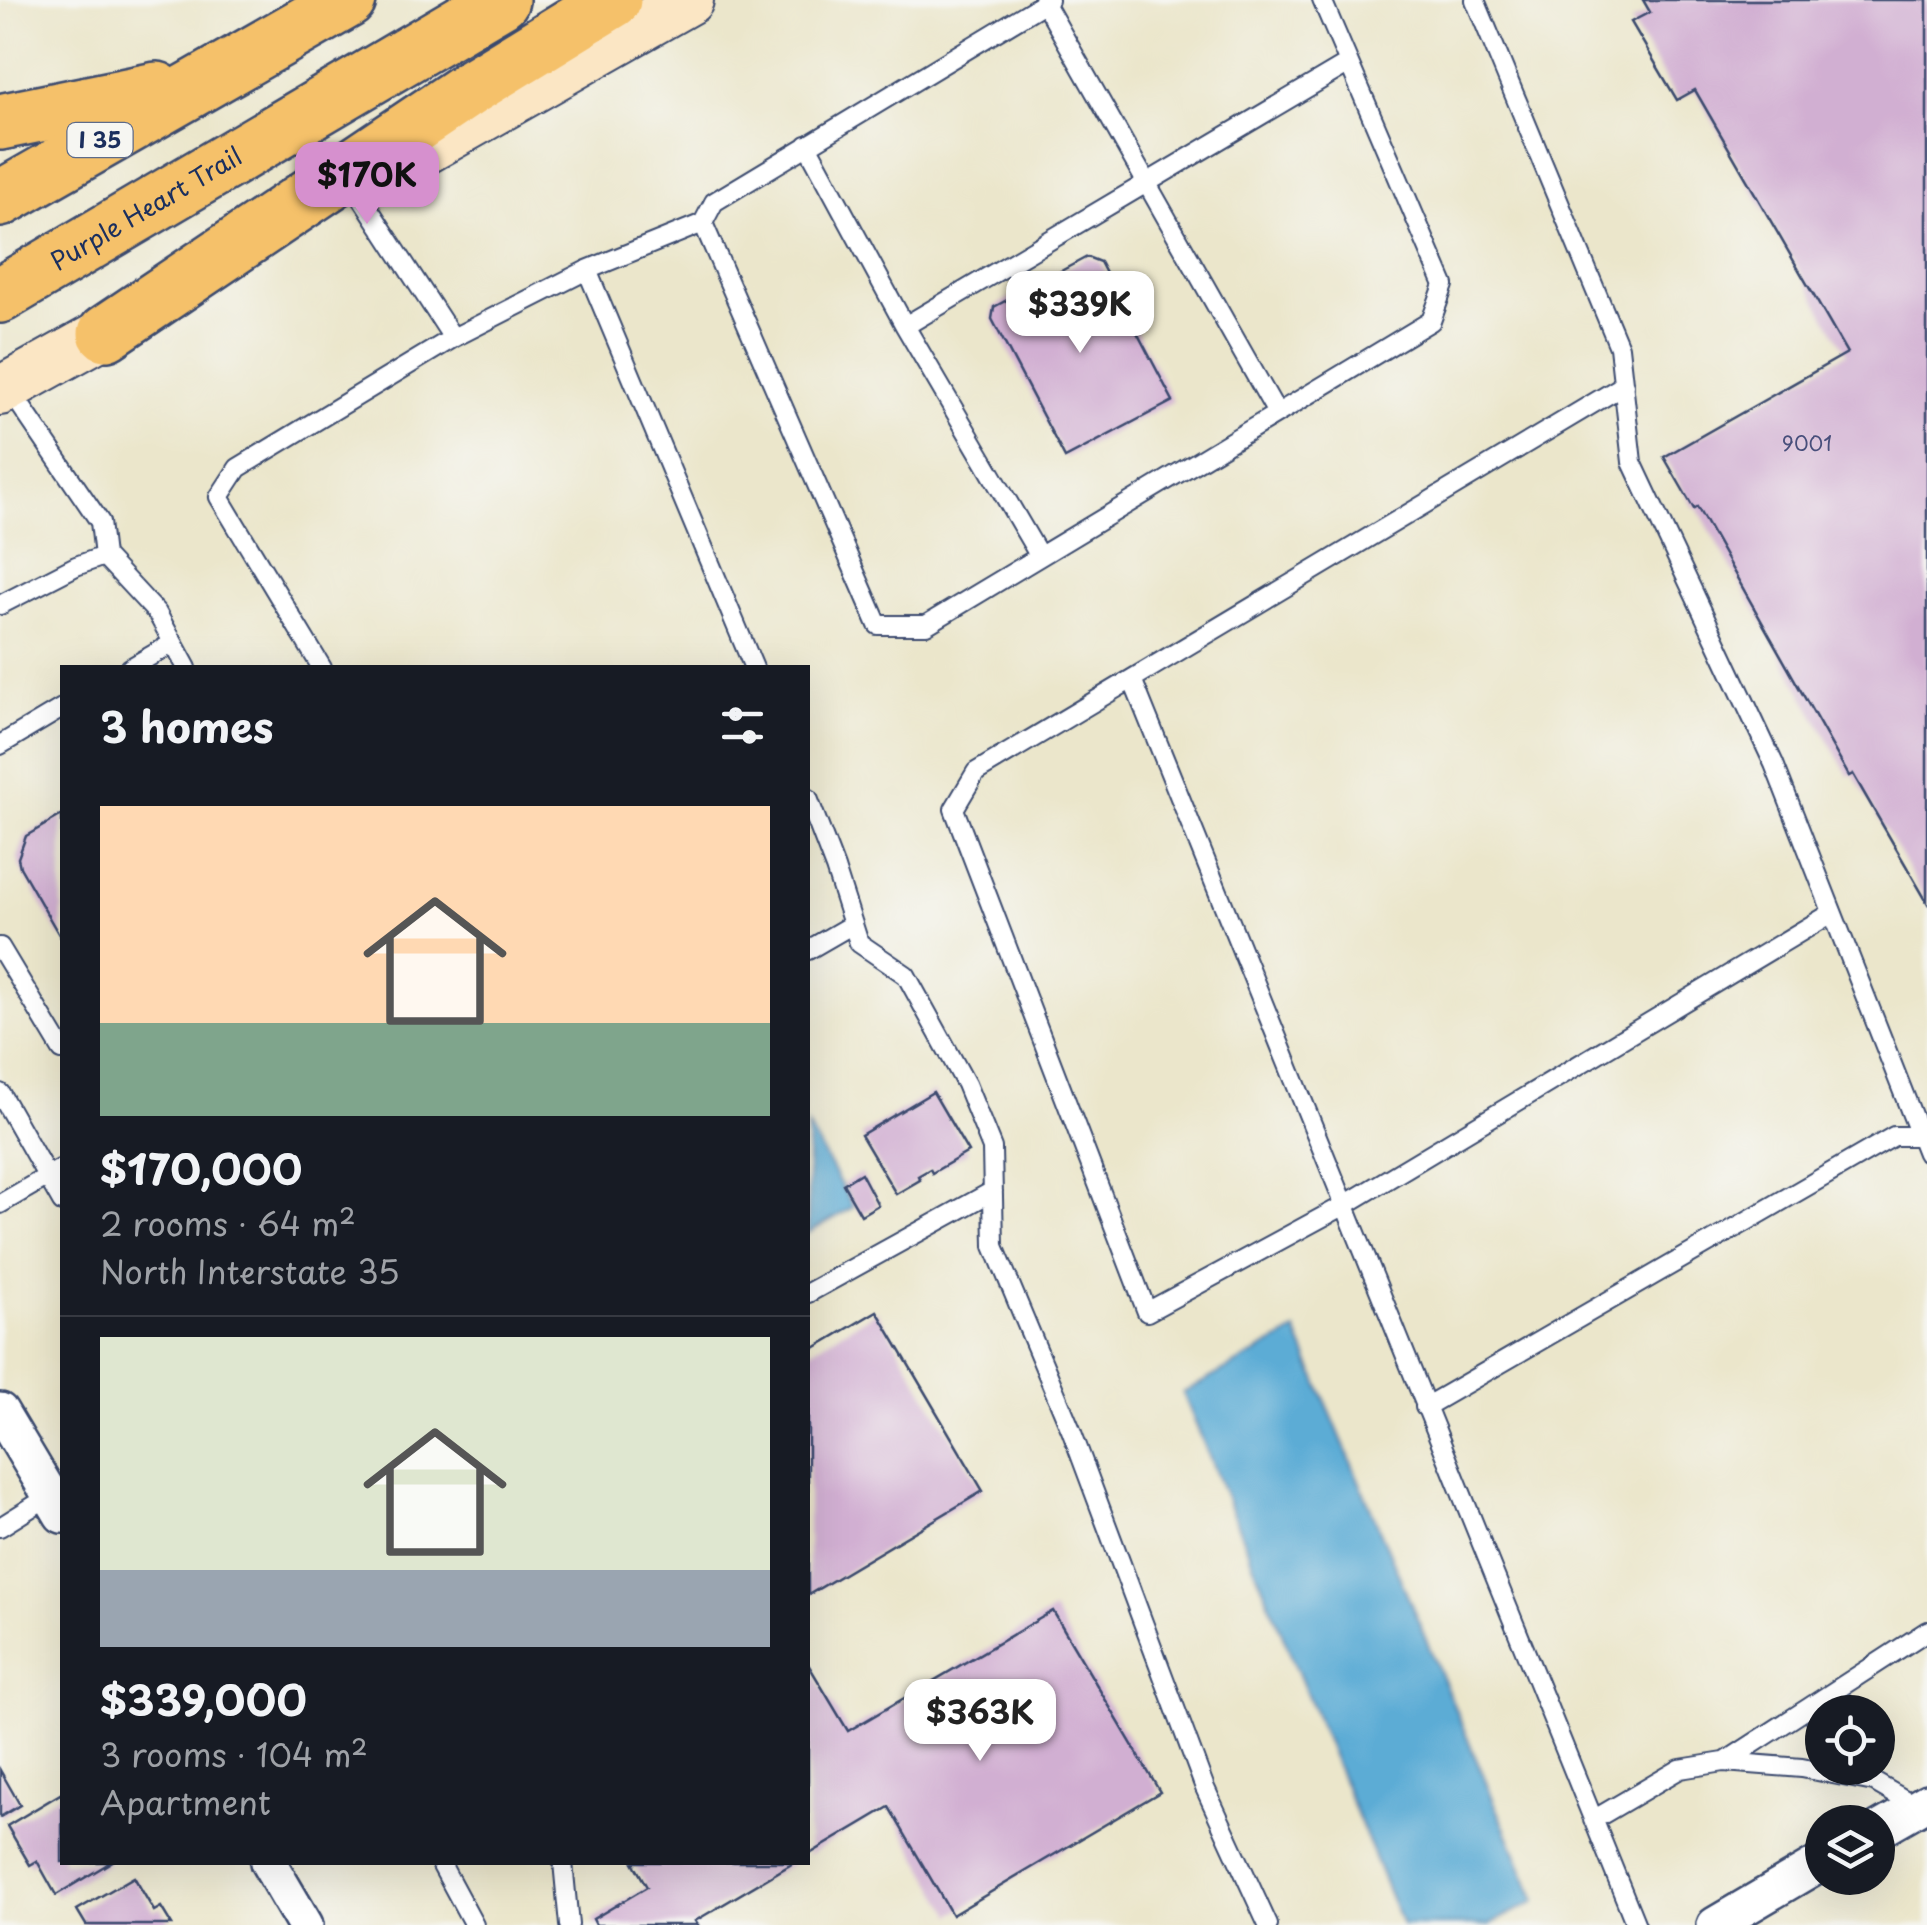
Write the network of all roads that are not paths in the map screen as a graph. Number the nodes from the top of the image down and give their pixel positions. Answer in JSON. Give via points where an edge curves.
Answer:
{"nodes":[{"id":1,"x":348,"y":0,"type":"edge"},
{"id":2,"x":501,"y":0,"type":"edge"},
{"id":3,"x":613,"y":0,"type":"edge"},
{"id":4,"x":689,"y":0,"type":"edge"},
{"id":5,"x":1322,"y":0,"type":"edge"},
{"id":6,"x":1475,"y":0,"type":"edge"},
{"id":7,"x":1045,"y":1,"type":"edge"},
{"id":8,"x":1348,"y":63,"type":"junction"},
{"id":9,"x":199,"y":82,"type":"junction"},
{"id":10,"x":0,"y":122,"type":"edge"},
{"id":11,"x":807,"y":145,"type":"junction"},
{"id":12,"x":1146,"y":185,"type":"junction"},
{"id":13,"x":356,"y":189,"type":"junction"},
{"id":14,"x":0,"y":199,"type":"edge"},
{"id":15,"x":703,"y":224,"type":"junction"},
{"id":16,"x":586,"y":270,"type":"junction"},
{"id":17,"x":0,"y":296,"type":"edge"},
{"id":18,"x":905,"y":326,"type":"junction"},
{"id":19,"x":106,"y":333,"type":"junction"},
{"id":20,"x":453,"y":338,"type":"junction"},
{"id":21,"x":1624,"y":386,"type":"junction"},
{"id":22,"x":4,"y":388,"type":"edge"},
{"id":23,"x":1277,"y":413,"type":"junction"},
{"id":24,"x":1039,"y":555,"type":"junction"},
{"id":25,"x":104,"y":556,"type":"junction"},
{"id":26,"x":0,"y":605,"type":"edge"},
{"id":27,"x":173,"y":642,"type":"junction"},
{"id":28,"x":135,"y":665,"type":"edge"},
{"id":29,"x":185,"y":665,"type":"edge"},
{"id":30,"x":320,"y":665,"type":"edge"},
{"id":31,"x":753,"y":665,"type":"edge"},
{"id":32,"x":1132,"y":679,"type":"junction"},
{"id":33,"x":60,"y":709,"type":"edge"},
{"id":34,"x":0,"y":745,"type":"edge"},
{"id":35,"x":810,"y":804,"type":"edge"},
{"id":36,"x":1832,"y":913,"type":"junction"},
{"id":37,"x":853,"y":924,"type":"junction"},
{"id":38,"x":0,"y":947,"type":"edge"},
{"id":39,"x":810,"y":949,"type":"edge"},
{"id":40,"x":60,"y":1047,"type":"edge"},
{"id":41,"x":0,"y":1093,"type":"edge"},
{"id":42,"x":1925,"y":1141,"type":"edge"},
{"id":43,"x":56,"y":1172,"type":"edge"},
{"id":44,"x":993,"y":1191,"type":"junction"},
{"id":45,"x":0,"y":1204,"type":"edge"},
{"id":46,"x":1343,"y":1206,"type":"junction"},
{"id":47,"x":810,"y":1292,"type":"edge"},
{"id":48,"x":1425,"y":1407,"type":"junction"},
{"id":49,"x":0,"y":1411,"type":"edge"},
{"id":50,"x":57,"y":1505,"type":"edge"},
{"id":51,"x":0,"y":1527,"type":"edge"},
{"id":52,"x":1927,"y":1631,"type":"edge"},
{"id":53,"x":1724,"y":1762,"type":"junction"},
{"id":54,"x":1924,"y":1810,"type":"edge"},
{"id":55,"x":1593,"y":1820,"type":"junction"},
{"id":56,"x":1895,"y":1823,"type":"edge"},
{"id":57,"x":270,"y":1865,"type":"edge"},
{"id":58,"x":442,"y":1865,"type":"edge"},
{"id":59,"x":563,"y":1865,"type":"edge"},
{"id":60,"x":1805,"y":1872,"type":"edge"},
{"id":61,"x":305,"y":1925,"type":"edge"},
{"id":62,"x":474,"y":1925,"type":"edge"},
{"id":63,"x":569,"y":1925,"type":"edge"},
{"id":64,"x":1268,"y":1925,"type":"edge"},
{"id":65,"x":1636,"y":1925,"type":"edge"},
{"id":66,"x":1714,"y":1925,"type":"edge"}],
"edges":[{"from":1,"to":9,"type":"highway","number":"I 35"},
{"from":2,"to":17,"type":"highway","name":"Purple Heart Trail"},
{"from":3,"to":19,"type":"highway","via":[[472,86]]},
{"from":4,"to":13,"type":"main road"},
{"from":5,"to":8,"type":"lane"},
{"from":6,"to":21,"type":"lane","via":[[1619,346]]},
{"from":7,"to":11,"type":"lane"},
{"from":7,"to":12,"type":"lane"},
{"from":8,"to":12,"type":"lane"},
{"from":8,"to":23,"type":"lane","via":[[1444,286],[1431,321]]},
{"from":9,"to":10,"type":"highway"},
{"from":9,"to":14,"type":"highway","number":"I 35"},
{"from":11,"to":15,"type":"lane","via":[[714,202]]},
{"from":11,"to":18,"type":"lane"},
{"from":12,"to":18,"type":"lane"},
{"from":12,"to":23,"type":"lane"},
{"from":13,"to":19,"type":"main road"},
{"from":13,"to":20,"type":"lane"},
{"from":15,"to":16,"type":"lane"},
{"from":15,"to":24,"type":"lane","via":[[878,625],[926,625]]},
{"from":16,"to":20,"type":"lane"},
{"from":16,"to":31,"type":"lane"},
{"from":18,"to":24,"type":"lane"},
{"from":19,"to":22,"type":"main road"},
{"from":20,"to":30,"type":"lane","via":[[238,468],[220,497]]},
{"from":21,"to":32,"type":"lane"},
{"from":21,"to":36,"type":"lane","via":[[1632,462],[1774,764]]},
{"from":22,"to":25,"type":"lane","via":[[100,522]]},
{"from":23,"to":24,"type":"lane"},
{"from":25,"to":26,"type":"lane"},
{"from":25,"to":27,"type":"lane","via":[[157,613]]},
{"from":27,"to":28,"type":"lane"},
{"from":27,"to":29,"type":"lane"},
{"from":32,"to":46,"type":"lane"},
{"from":32,"to":46,"type":"lane","via":[[976,772],[954,809],[1147,1312]]},
{"from":33,"to":34,"type":"lane"},
{"from":35,"to":37,"type":"lane"},
{"from":36,"to":42,"type":"lane"},
{"from":36,"to":46,"type":"lane"},
{"from":37,"to":39,"type":"lane"},
{"from":37,"to":44,"type":"lane","via":[[859,944],[906,975],[966,1084],[992,1148]]},
{"from":38,"to":40,"type":"lane"},
{"from":41,"to":43,"type":"lane"},
{"from":42,"to":48,"type":"lane","via":[[1894,1136]]},
{"from":43,"to":45,"type":"lane"},
{"from":44,"to":47,"type":"lane"},
{"from":44,"to":64,"type":"lane","via":[[994,1246],[1205,1788]]},
{"from":46,"to":48,"type":"lane"},
{"from":48,"to":55,"type":"lane"},
{"from":49,"to":50,"type":"street"},
{"from":50,"to":51,"type":"lane"},
{"from":52,"to":53,"type":"lane"},
{"from":53,"to":54,"type":"lane","via":[[1874,1782]]},
{"from":53,"to":55,"type":"lane","via":[[1680,1769]]},
{"from":54,"to":56,"type":"street"},
{"from":55,"to":65,"type":"lane"},
{"from":57,"to":61,"type":"street"},
{"from":58,"to":62,"type":"lane"},
{"from":59,"to":63,"type":"lane"},
{"from":60,"to":66,"type":"street"}]}
